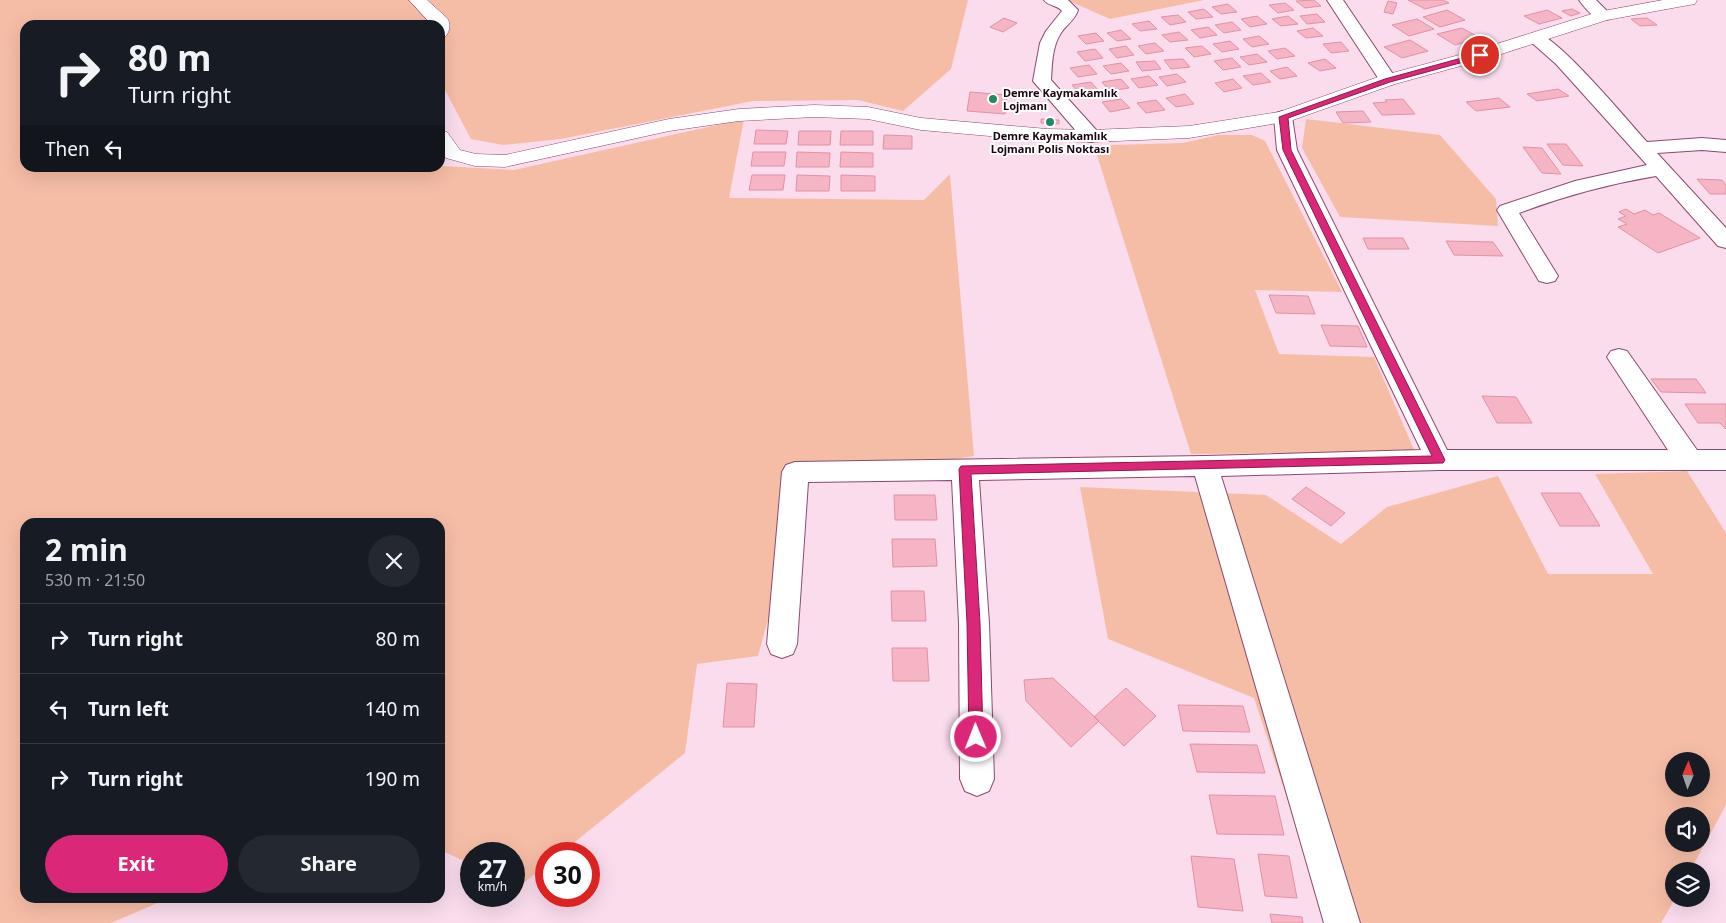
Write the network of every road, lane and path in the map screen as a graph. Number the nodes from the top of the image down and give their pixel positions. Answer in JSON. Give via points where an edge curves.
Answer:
{"nodes":[{"id":1,"x":417,"y":0,"type":"edge"},
{"id":2,"x":1052,"y":0,"type":"edge"},
{"id":3,"x":1335,"y":0,"type":"edge"},
{"id":4,"x":1587,"y":0,"type":"edge"},
{"id":5,"x":1689,"y":0,"type":"edge"},
{"id":6,"x":1604,"y":16,"type":"junction"},
{"id":7,"x":439,"y":20,"type":"edge"},
{"id":8,"x":1537,"y":38,"type":"junction"},
{"id":9,"x":1388,"y":80,"type":"junction"},
{"id":10,"x":1283,"y":117,"type":"junction"},
{"id":11,"x":1091,"y":136,"type":"junction"},
{"id":12,"x":445,"y":143,"type":"edge"},
{"id":13,"x":1726,"y":146,"type":"edge"},
{"id":14,"x":1641,"y":148,"type":"junction"},
{"id":15,"x":1660,"y":169,"type":"junction"},
{"id":16,"x":1726,"y":241,"type":"edge"},
{"id":17,"x":1547,"y":276,"type":"dead end"},
{"id":18,"x":1619,"y":357,"type":"dead end"},
{"id":19,"x":1439,"y":460,"type":"junction"},
{"id":20,"x":1726,"y":460,"type":"edge"},
{"id":21,"x":1690,"y":461,"type":"junction"},
{"id":22,"x":1205,"y":466,"type":"junction"},
{"id":23,"x":965,"y":469,"type":"junction"},
{"id":24,"x":782,"y":644,"type":"dead end"},
{"id":25,"x":977,"y":780,"type":"dead end"},
{"id":26,"x":1342,"y":923,"type":"edge"}],
"edges":[{"from":1,"to":7,"type":"street"},
{"from":2,"to":11,"type":"street","via":[[1070,10],[1046,50],[1042,81]]},
{"from":3,"to":9,"type":"street"},
{"from":4,"to":6,"type":"street"},
{"from":5,"to":6,"type":"street"},
{"from":6,"to":8,"type":"street"},
{"from":8,"to":9,"type":"street"},
{"from":8,"to":14,"type":"street","via":[[1562,60]]},
{"from":9,"to":10,"type":"street"},
{"from":10,"to":11,"type":"street","via":[[1189,132]]},
{"from":10,"to":19,"type":"street","via":[[1287,150]]},
{"from":11,"to":12,"type":"street","via":[[930,125],[868,113],[814,111],[739,115],[669,126],[505,161],[475,160],[453,154]]},
{"from":13,"to":14,"type":"street","via":[[1702,144]]},
{"from":14,"to":15,"type":"street"},
{"from":15,"to":16,"type":"street"},
{"from":15,"to":17,"type":"street","via":[[1552,192],[1507,210]]},
{"from":18,"to":21,"type":"street"},
{"from":19,"to":21,"type":"street"},
{"from":19,"to":22,"type":"street"},
{"from":20,"to":21,"type":"street"},
{"from":22,"to":23,"type":"street"},
{"from":22,"to":26,"type":"street"},
{"from":23,"to":24,"type":"street","via":[[795,472]]},
{"from":23,"to":25,"type":"street","via":[[974,623]]}]}
